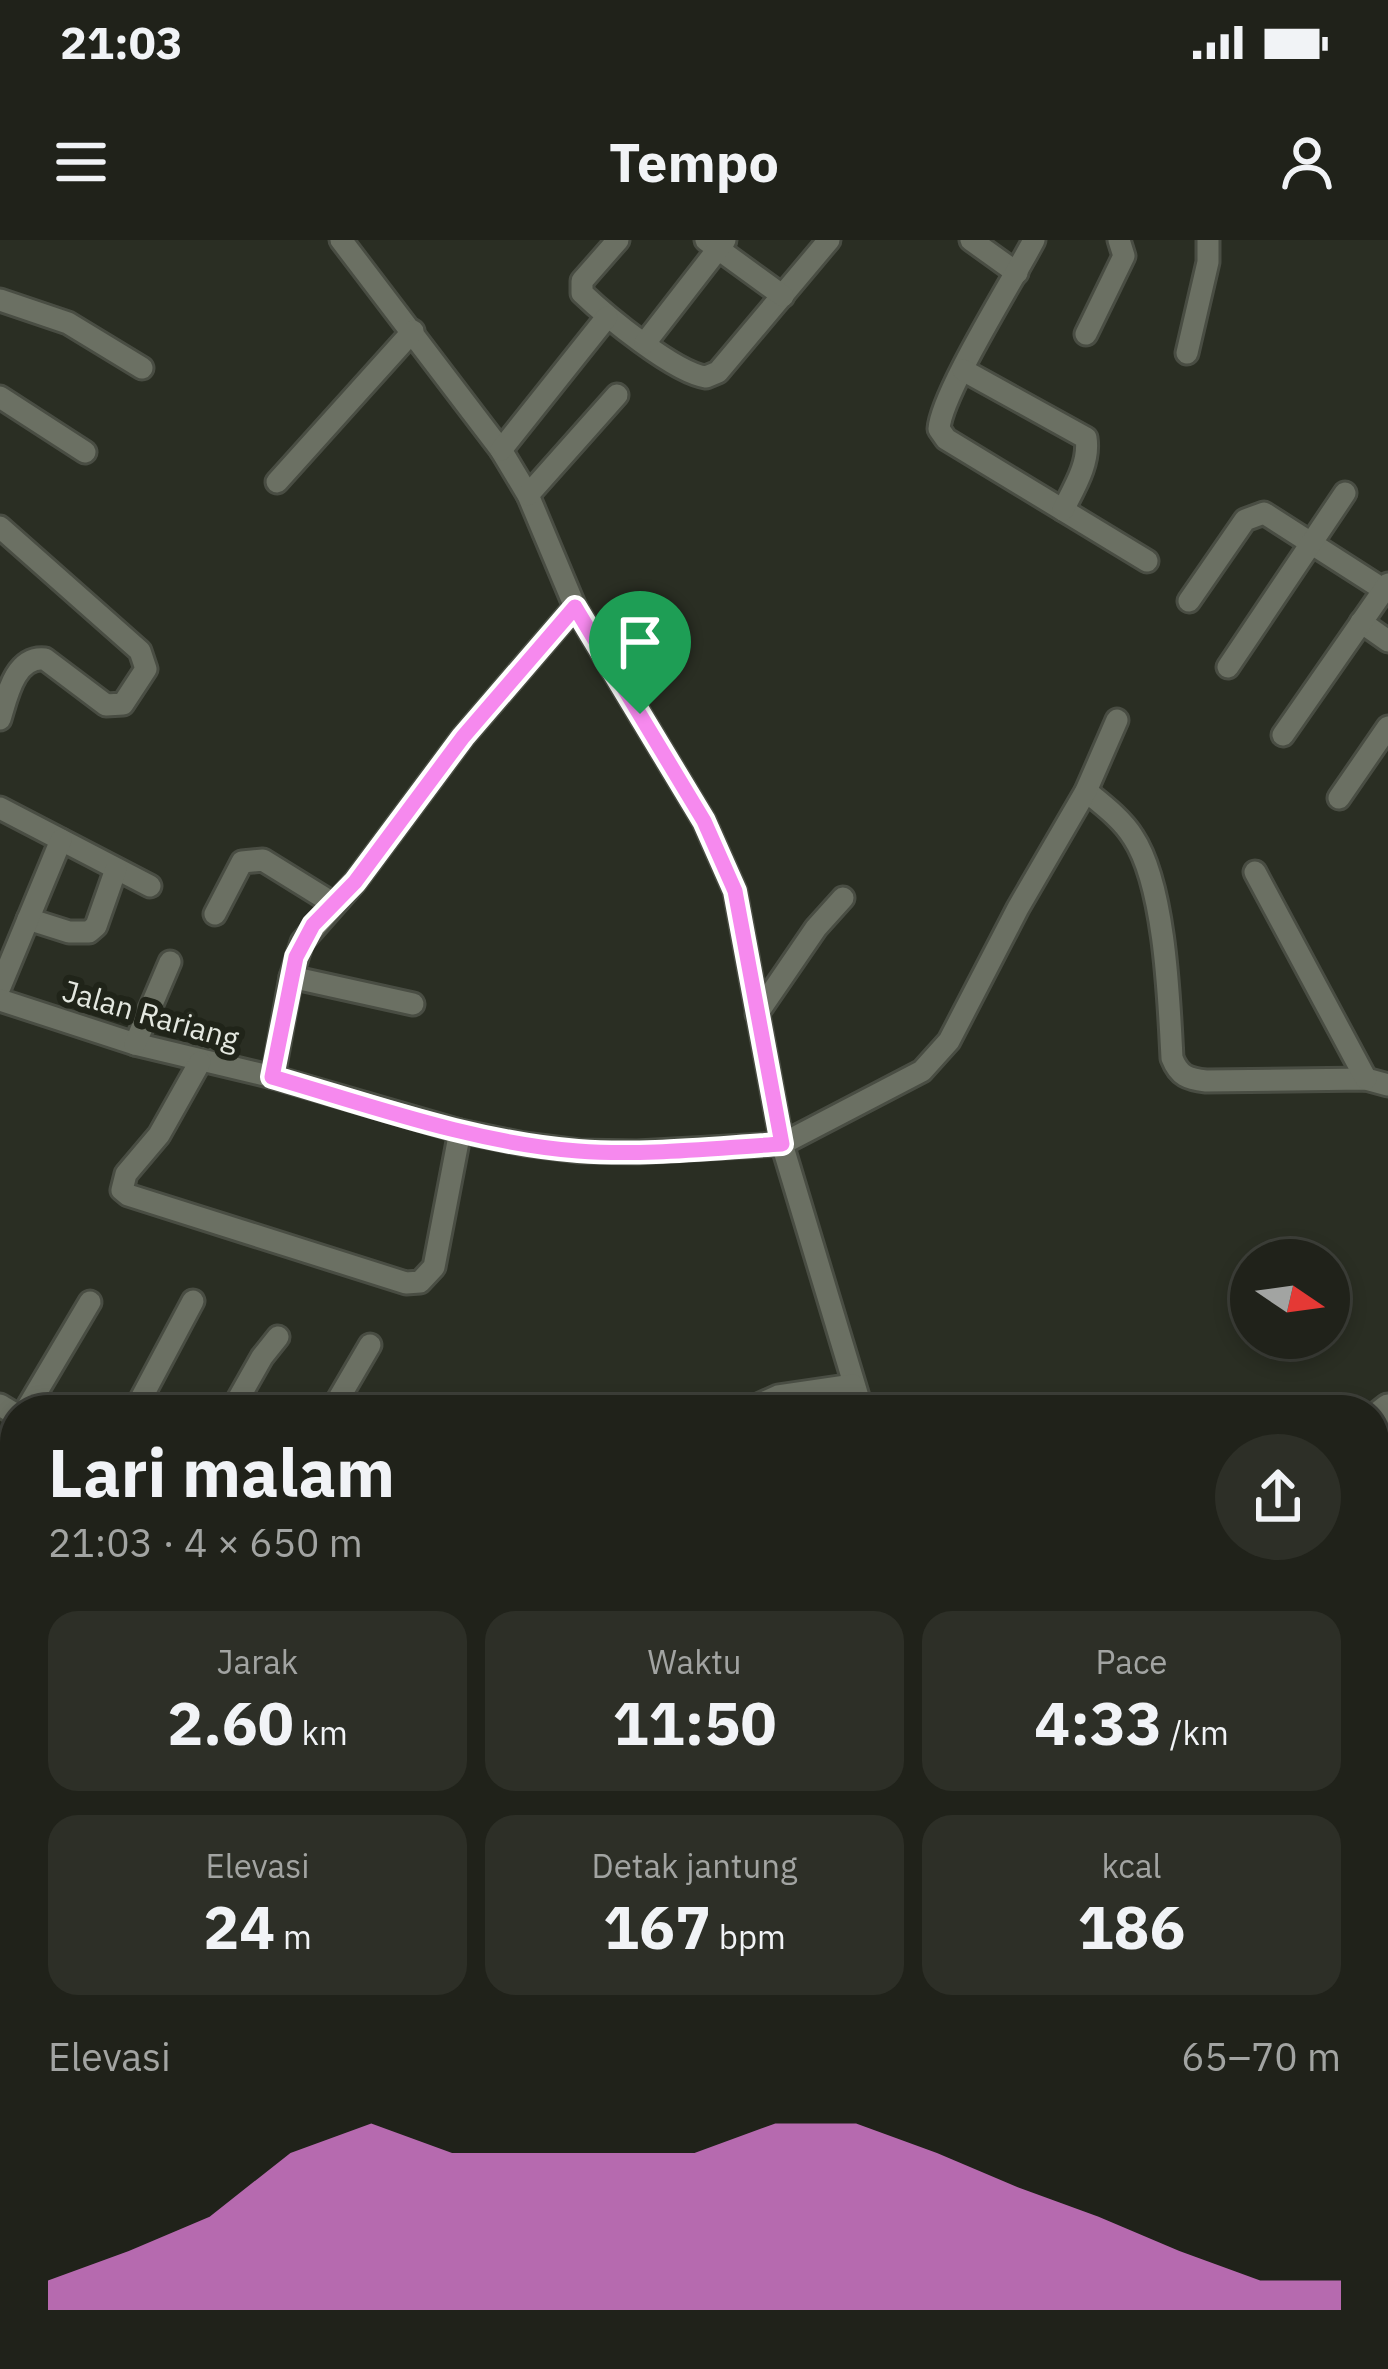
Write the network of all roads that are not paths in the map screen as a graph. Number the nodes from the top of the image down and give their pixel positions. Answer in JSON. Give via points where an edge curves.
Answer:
{"nodes":[{"id":1,"x":341,"y":240,"type":"edge"},
{"id":2,"x":618,"y":240,"type":"edge"},
{"id":3,"x":830,"y":240,"type":"edge"},
{"id":4,"x":971,"y":240,"type":"edge"},
{"id":5,"x":1034,"y":240,"type":"edge"},
{"id":6,"x":1119,"y":240,"type":"edge"},
{"id":7,"x":1208,"y":240,"type":"edge"},
{"id":8,"x":717,"y":243,"type":"edge"},
{"id":9,"x":1017,"y":273,"type":"junction"},
{"id":10,"x":783,"y":296,"type":"junction"},
{"id":11,"x":0,"y":300,"type":"edge"},
{"id":12,"x":608,"y":317,"type":"junction"},
{"id":13,"x":413,"y":332,"type":"junction"},
{"id":14,"x":1086,"y":334,"type":"dead end"},
{"id":15,"x":645,"y":343,"type":"junction"},
{"id":16,"x":1187,"y":353,"type":"dead end"},
{"id":17,"x":142,"y":368,"type":"dead end"},
{"id":18,"x":963,"y":370,"type":"junction"},
{"id":19,"x":616,"y":395,"type":"dead end"},
{"id":20,"x":0,"y":397,"type":"edge"},
{"id":21,"x":501,"y":450,"type":"junction"},
{"id":22,"x":85,"y":452,"type":"dead end"},
{"id":23,"x":277,"y":482,"type":"dead end"},
{"id":24,"x":1345,"y":493,"type":"dead end"},
{"id":25,"x":528,"y":495,"type":"junction"},
{"id":26,"x":1063,"y":510,"type":"junction"},
{"id":27,"x":0,"y":526,"type":"edge"},
{"id":28,"x":1312,"y":544,"type":"junction"},
{"id":29,"x":1147,"y":561,"type":"dead end"},
{"id":30,"x":1386,"y":587,"type":"edge"},
{"id":31,"x":1190,"y":601,"type":"dead end"},
{"id":32,"x":575,"y":607,"type":"junction"},
{"id":33,"x":1361,"y":622,"type":"junction"},
{"id":34,"x":1388,"y":641,"type":"edge"},
{"id":35,"x":1228,"y":667,"type":"dead end"},
{"id":36,"x":0,"y":719,"type":"edge"},
{"id":37,"x":1118,"y":720,"type":"dead end"},
{"id":38,"x":1388,"y":727,"type":"edge"},
{"id":39,"x":1283,"y":735,"type":"dead end"},
{"id":40,"x":1086,"y":790,"type":"junction"},
{"id":41,"x":1340,"y":798,"type":"dead end"},
{"id":42,"x":0,"y":808,"type":"edge"},
{"id":43,"x":61,"y":840,"type":"junction"},
{"id":44,"x":116,"y":869,"type":"junction"},
{"id":45,"x":1255,"y":872,"type":"dead end"},
{"id":46,"x":150,"y":886,"type":"dead end"},
{"id":47,"x":843,"y":898,"type":"dead end"},
{"id":48,"x":334,"y":904,"type":"junction"},
{"id":49,"x":214,"y":914,"type":"dead end"},
{"id":50,"x":28,"y":919,"type":"junction"},
{"id":51,"x":170,"y":962,"type":"dead end"},
{"id":52,"x":291,"y":976,"type":"junction"},
{"id":53,"x":0,"y":987,"type":"edge"},
{"id":54,"x":0,"y":1000,"type":"edge"},
{"id":55,"x":413,"y":1004,"type":"dead end"},
{"id":56,"x":757,"y":1014,"type":"junction"},
{"id":57,"x":134,"y":1044,"type":"junction"},
{"id":58,"x":200,"y":1062,"type":"junction"},
{"id":59,"x":272,"y":1077,"type":"junction"},
{"id":60,"x":1377,"y":1082,"type":"edge"},
{"id":61,"x":460,"y":1131,"type":"junction"},
{"id":62,"x":782,"y":1144,"type":"junction"},
{"id":63,"x":193,"y":1301,"type":"dead end"},
{"id":64,"x":90,"y":1302,"type":"dead end"},
{"id":65,"x":278,"y":1337,"type":"dead end"},
{"id":66,"x":370,"y":1345,"type":"dead end"},
{"id":67,"x":853,"y":1385,"type":"junction"},
{"id":68,"x":35,"y":1395,"type":"edge"},
{"id":69,"x":143,"y":1395,"type":"edge"},
{"id":70,"x":240,"y":1395,"type":"edge"},
{"id":71,"x":341,"y":1395,"type":"edge"},
{"id":72,"x":785,"y":1395,"type":"edge"},
{"id":73,"x":857,"y":1395,"type":"edge"}],
"edges":[{"from":1,"to":13,"type":"street"},
{"from":2,"to":12,"type":"street","via":[[580,286]]},
{"from":3,"to":10,"type":"street"},
{"from":4,"to":9,"type":"street"},
{"from":5,"to":9,"type":"street"},
{"from":6,"to":14,"type":"street","via":[[1124,256]]},
{"from":7,"to":16,"type":"street"},
{"from":8,"to":10,"type":"street"},
{"from":8,"to":15,"type":"street"},
{"from":9,"to":18,"type":"street"},
{"from":10,"to":15,"type":"street","via":[[710,376],[694,375]]},
{"from":11,"to":17,"type":"street","via":[[68,323]]},
{"from":12,"to":15,"type":"street"},
{"from":12,"to":21,"type":"street"},
{"from":13,"to":21,"type":"street"},
{"from":13,"to":23,"type":"street"},
{"from":18,"to":26,"type":"street","via":[[938,424],[941,435]]},
{"from":18,"to":26,"type":"street","via":[[1086,437],[1083,468]]},
{"from":19,"to":25,"type":"street"},
{"from":20,"to":22,"type":"street"},
{"from":21,"to":25,"type":"street"},
{"from":24,"to":28,"type":"street"},
{"from":25,"to":32,"type":"street"},
{"from":26,"to":29,"type":"street"},
{"from":27,"to":36,"type":"street","via":[[140,651],[146,668],[114,706],[34,658],[23,664]]},
{"from":28,"to":30,"type":"street"},
{"from":28,"to":31,"type":"street","via":[[1256,514]]},
{"from":28,"to":35,"type":"street"},
{"from":30,"to":33,"type":"street"},
{"from":32,"to":48,"type":"street"},
{"from":32,"to":56,"type":"street","via":[[704,821],[735,891]]},
{"from":33,"to":34,"type":"street"},
{"from":33,"to":39,"type":"street"},
{"from":37,"to":40,"type":"street"},
{"from":38,"to":41,"type":"street"},
{"from":40,"to":60,"type":"street","via":[[1134,837],[1146,866],[1177,1070],[1206,1081]]},
{"from":40,"to":62,"type":"street","via":[[949,1041],[922,1071]]},
{"from":42,"to":43,"type":"street"},
{"from":43,"to":44,"type":"street"},
{"from":43,"to":50,"type":"street"},
{"from":44,"to":46,"type":"street"},
{"from":44,"to":50,"type":"street","via":[[89,932]]},
{"from":45,"to":60,"type":"street"},
{"from":47,"to":56,"type":"street"},
{"from":48,"to":49,"type":"street","via":[[251,859]]},
{"from":48,"to":52,"type":"street","via":[[302,942]]},
{"from":50,"to":53,"type":"street"},
{"from":51,"to":57,"type":"street"},
{"from":52,"to":55,"type":"street"},
{"from":52,"to":59,"type":"street"},
{"from":54,"to":57,"type":"street","name":"Jalan Rariang"},
{"from":56,"to":62,"type":"street"},
{"from":57,"to":58,"type":"street","name":"Jalan Rariang"},
{"from":58,"to":59,"type":"street","name":"Jalan Rariang"},
{"from":58,"to":61,"type":"street","via":[[122,1190],[406,1283],[434,1268]]},
{"from":59,"to":61,"type":"street","name":"Jalan Rariang"},
{"from":61,"to":62,"type":"street","name":"Jalan Rariang","via":[[579,1151]]},
{"from":62,"to":67,"type":"street"},
{"from":63,"to":69,"type":"street"},
{"from":64,"to":68,"type":"street"},
{"from":65,"to":70,"type":"street"},
{"from":66,"to":71,"type":"street"},
{"from":67,"to":72,"type":"street"},
{"from":67,"to":73,"type":"street"}]}
